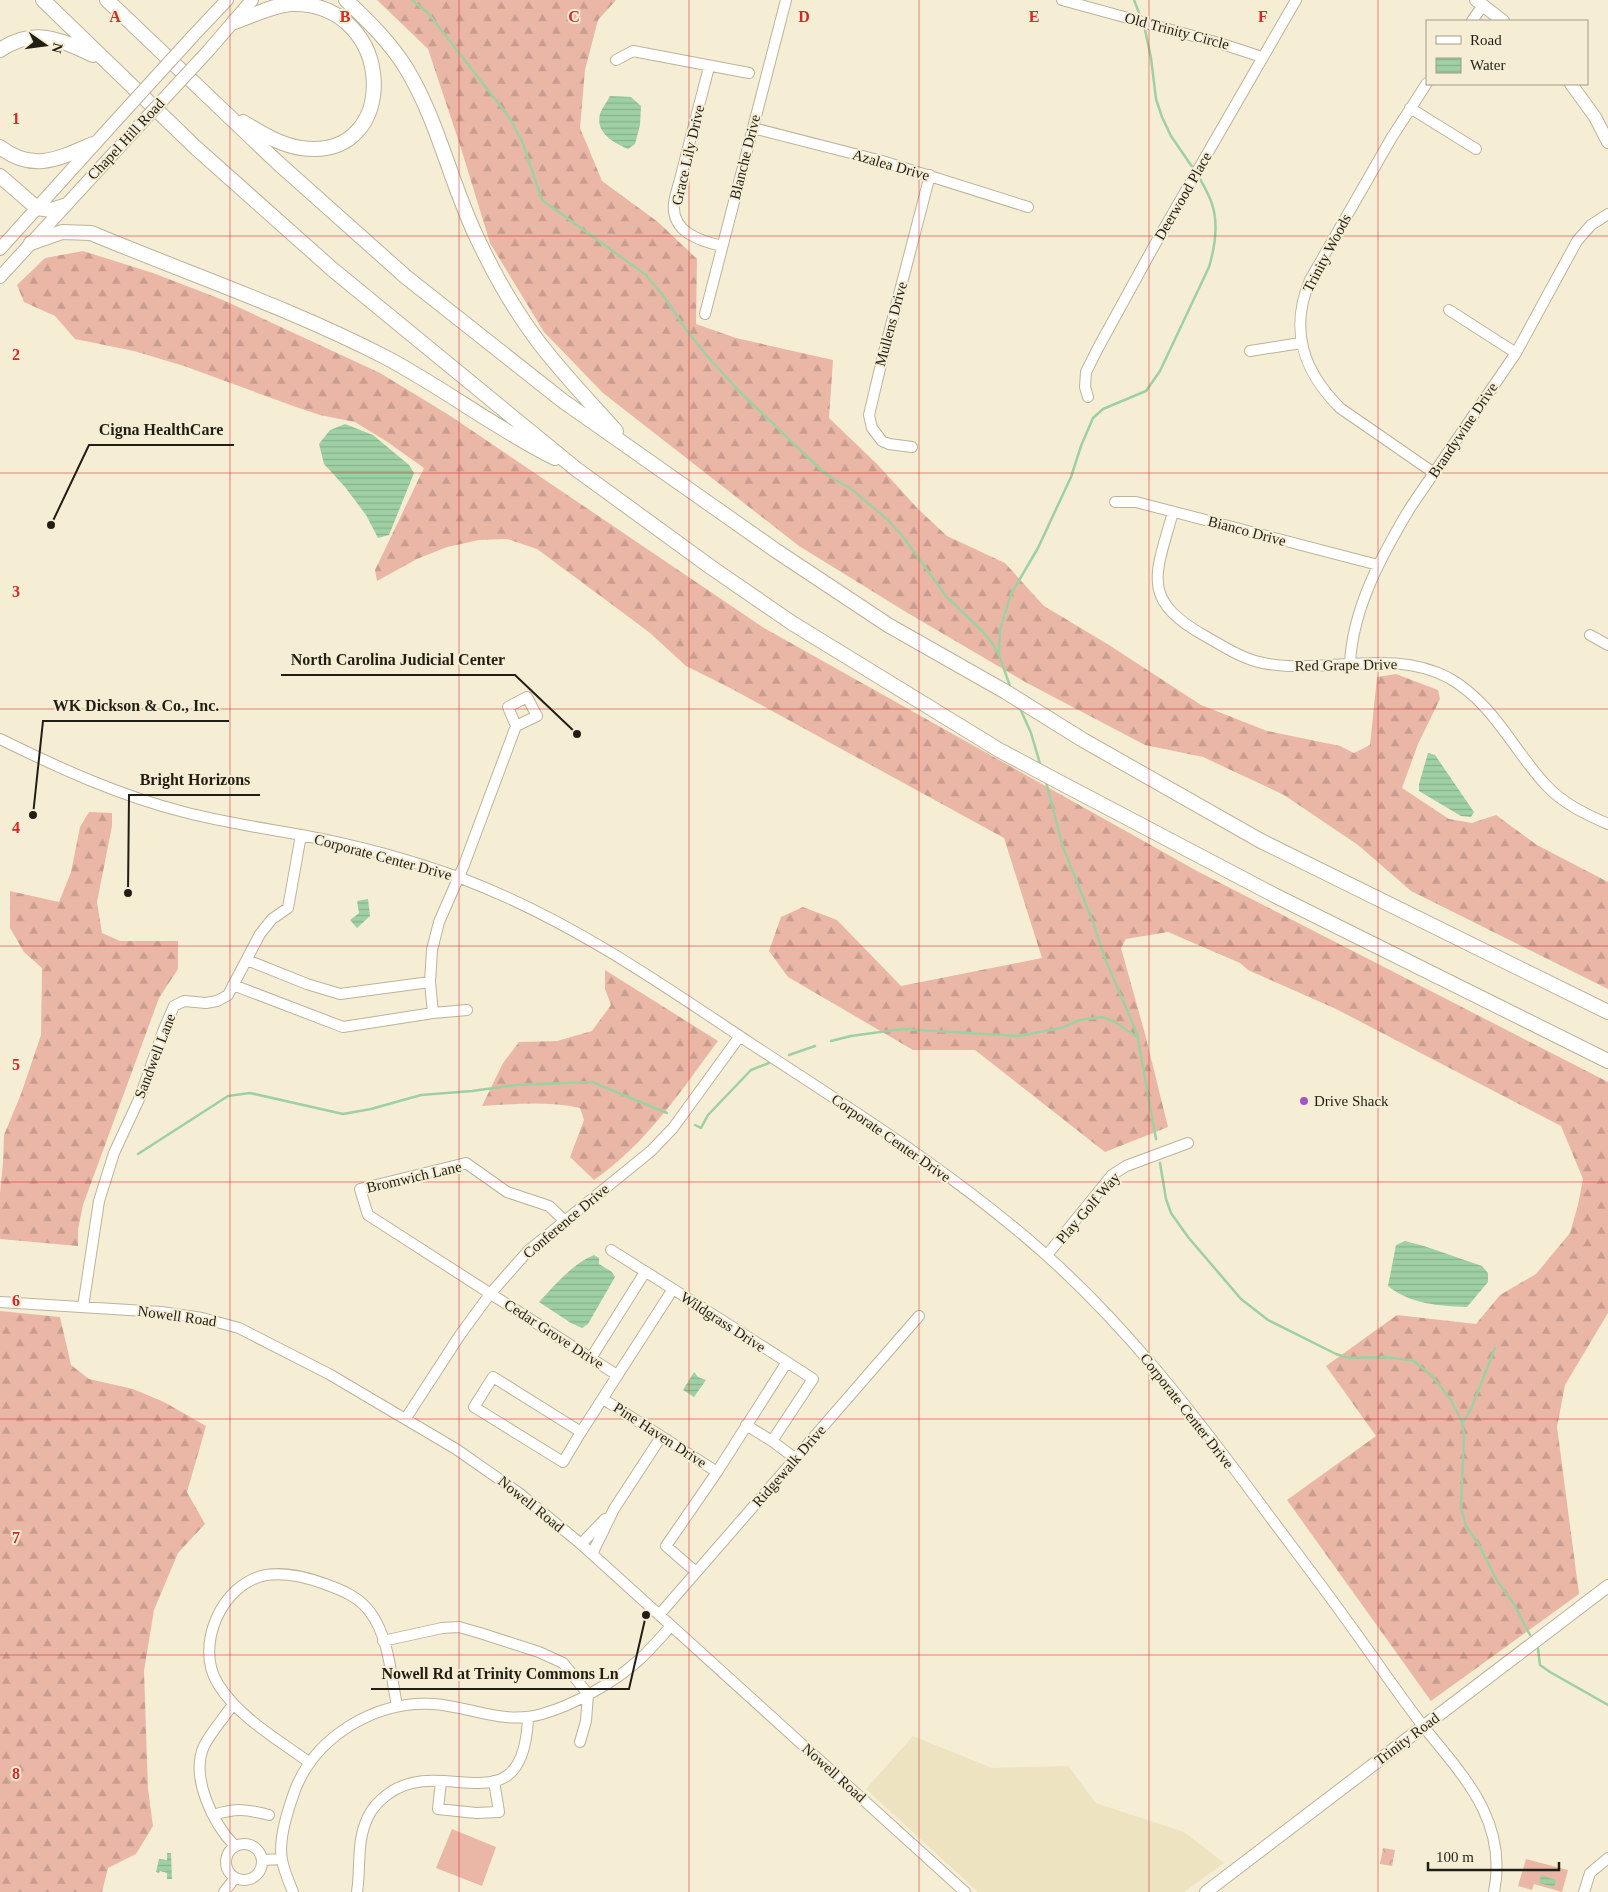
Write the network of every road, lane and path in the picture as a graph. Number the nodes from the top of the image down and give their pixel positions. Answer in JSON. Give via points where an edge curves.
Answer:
{"nodes":[{"id":1,"x":43,"y":0,"type":"edge"},
{"id":2,"x":107,"y":0,"type":"edge"},
{"id":3,"x":227,"y":0,"type":"edge"},
{"id":4,"x":252,"y":0,"type":"edge"},
{"id":5,"x":346,"y":0,"type":"edge"},
{"id":6,"x":786,"y":0,"type":"edge"},
{"id":7,"x":1062,"y":0,"type":"edge"},
{"id":8,"x":1296,"y":0,"type":"edge"},
{"id":9,"x":1479,"y":3,"type":"edge"},
{"id":10,"x":1472,"y":20,"type":"edge"},
{"id":11,"x":1502,"y":20,"type":"edge"},
{"id":12,"x":234,"y":22,"type":"junction"},
{"id":13,"x":0,"y":50,"type":"edge"},
{"id":14,"x":1262,"y":57,"type":"junction"},
{"id":15,"x":102,"y":59,"type":"junction"},
{"id":16,"x":616,"y":60,"type":"dead end"},
{"id":17,"x":710,"y":66,"type":"junction"},
{"id":18,"x":749,"y":73,"type":"dead end"},
{"id":19,"x":1426,"y":84,"type":"edge"},
{"id":20,"x":1572,"y":85,"type":"edge"},
{"id":21,"x":1410,"y":108,"type":"junction"},
{"id":22,"x":225,"y":112,"type":"junction"},
{"id":23,"x":752,"y":128,"type":"junction"},
{"id":24,"x":1608,"y":142,"type":"edge"},
{"id":25,"x":93,"y":144,"type":"junction"},
{"id":26,"x":0,"y":147,"type":"edge"},
{"id":27,"x":1476,"y":149,"type":"dead end"},
{"id":28,"x":930,"y":175,"type":"junction"},
{"id":29,"x":0,"y":176,"type":"edge"},
{"id":30,"x":64,"y":206,"type":"junction"},
{"id":31,"x":1028,"y":207,"type":"dead end"},
{"id":32,"x":37,"y":208,"type":"junction"},
{"id":33,"x":1608,"y":214,"type":"edge"},
{"id":34,"x":31,"y":243,"type":"junction"},
{"id":35,"x":722,"y":246,"type":"junction"},
{"id":36,"x":0,"y":249,"type":"edge"},
{"id":37,"x":0,"y":277,"type":"edge"},
{"id":38,"x":1450,"y":310,"type":"dead end"},
{"id":39,"x":705,"y":314,"type":"dead end"},
{"id":40,"x":1301,"y":343,"type":"junction"},
{"id":41,"x":1250,"y":351,"type":"dead end"},
{"id":42,"x":1516,"y":353,"type":"junction"},
{"id":43,"x":1088,"y":397,"type":"dead end"},
{"id":44,"x":912,"y":448,"type":"dead end"},
{"id":45,"x":634,"y":450,"type":"junction"},
{"id":46,"x":576,"y":469,"type":"junction"},
{"id":47,"x":1434,"y":473,"type":"junction"},
{"id":48,"x":1115,"y":502,"type":"dead end"},
{"id":49,"x":1173,"y":512,"type":"junction"},
{"id":50,"x":1378,"y":565,"type":"junction"},
{"id":51,"x":1590,"y":635,"type":"dead end"},
{"id":52,"x":1608,"y":645,"type":"edge"},
{"id":53,"x":1350,"y":663,"type":"junction"},
{"id":54,"x":516,"y":726,"type":"dead end"},
{"id":55,"x":0,"y":739,"type":"edge"},
{"id":56,"x":1608,"y":824,"type":"edge"},
{"id":57,"x":301,"y":835,"type":"junction"},
{"id":58,"x":459,"y":878,"type":"junction"},
{"id":59,"x":247,"y":960,"type":"junction"},
{"id":60,"x":430,"y":982,"type":"junction"},
{"id":61,"x":233,"y":985,"type":"junction"},
{"id":62,"x":466,"y":1010,"type":"dead end"},
{"id":63,"x":434,"y":1012,"type":"junction"},
{"id":64,"x":1608,"y":1012,"type":"edge"},
{"id":65,"x":740,"y":1036,"type":"junction"},
{"id":66,"x":1608,"y":1061,"type":"edge"},
{"id":67,"x":1188,"y":1143,"type":"dead end"},
{"id":68,"x":564,"y":1220,"type":"junction"},
{"id":69,"x":612,"y":1250,"type":"dead end"},
{"id":70,"x":1047,"y":1255,"type":"junction"},
{"id":71,"x":645,"y":1272,"type":"junction"},
{"id":72,"x":673,"y":1289,"type":"junction"},
{"id":73,"x":490,"y":1294,"type":"junction"},
{"id":74,"x":0,"y":1302,"type":"edge"},
{"id":75,"x":83,"y":1307,"type":"junction"},
{"id":76,"x":919,"y":1316,"type":"dead end"},
{"id":77,"x":591,"y":1358,"type":"junction"},
{"id":78,"x":787,"y":1362,"type":"junction"},
{"id":79,"x":617,"y":1375,"type":"junction"},
{"id":80,"x":603,"y":1399,"type":"junction"},
{"id":81,"x":406,"y":1418,"type":"junction"},
{"id":82,"x":746,"y":1425,"type":"junction"},
{"id":83,"x":582,"y":1432,"type":"junction"},
{"id":84,"x":661,"y":1437,"type":"junction"},
{"id":85,"x":772,"y":1441,"type":"junction"},
{"id":86,"x":796,"y":1459,"type":"junction"},
{"id":87,"x":717,"y":1472,"type":"junction"},
{"id":88,"x":614,"y":1509,"type":"junction"},
{"id":89,"x":581,"y":1544,"type":"junction"},
{"id":90,"x":592,"y":1554,"type":"junction"},
{"id":91,"x":696,"y":1572,"type":"junction"},
{"id":92,"x":1608,"y":1586,"type":"edge"},
{"id":93,"x":659,"y":1615,"type":"junction"},
{"id":94,"x":671,"y":1626,"type":"junction"},
{"id":95,"x":384,"y":1641,"type":"junction"},
{"id":96,"x":588,"y":1694,"type":"junction"},
{"id":97,"x":233,"y":1704,"type":"junction"},
{"id":98,"x":397,"y":1706,"type":"junction"},
{"id":99,"x":528,"y":1718,"type":"junction"},
{"id":100,"x":1424,"y":1727,"type":"junction"},
{"id":101,"x":580,"y":1742,"type":"dead end"},
{"id":102,"x":310,"y":1763,"type":"junction"},
{"id":103,"x":441,"y":1781,"type":"junction"},
{"id":104,"x":494,"y":1781,"type":"junction"},
{"id":105,"x":212,"y":1815,"type":"junction"},
{"id":106,"x":269,"y":1815,"type":"dead end"},
{"id":107,"x":235,"y":1846,"type":"junction"},
{"id":108,"x":1608,"y":1858,"type":"edge"},
{"id":109,"x":282,"y":1859,"type":"junction"},
{"id":110,"x":262,"y":1860,"type":"junction"},
{"id":111,"x":235,"y":1878,"type":"junction"},
{"id":112,"x":224,"y":1892,"type":"edge"},
{"id":113,"x":293,"y":1892,"type":"edge"},
{"id":114,"x":356,"y":1892,"type":"edge"},
{"id":115,"x":965,"y":1892,"type":"edge"},
{"id":116,"x":1206,"y":1892,"type":"edge"},
{"id":117,"x":1494,"y":1892,"type":"edge"},
{"id":118,"x":1584,"y":1892,"type":"edge"}],
"edges":[{"from":1,"to":15,"type":"highway"},
{"from":2,"to":22,"type":"highway"},
{"from":3,"to":25,"type":"main road","name":"Chapel Hill Road","bridge":true},
{"from":4,"to":12,"type":"main road","name":"Chapel Hill Road"},
{"from":5,"to":45,"type":"highway","via":[[392,49],[417,88],[478,240],[515,309],[559,368]]},
{"from":6,"to":23,"type":"street","name":"Blanche Drive"},
{"from":7,"to":14,"type":"street","name":"Old Trinity Circle"},
{"from":8,"to":14,"type":"street","name":"Deerwood Place"},
{"from":9,"to":10,"type":"street"},
{"from":9,"to":11,"type":"main road"},
{"from":12,"to":22,"type":"highway","via":[[284,5],[326,11],[349,26],[361,39],[372,65],[375,91],[371,108],[358,129],[339,143],[316,149],[284,144]]},
{"from":12,"to":30,"type":"main road","name":"Chapel Hill Road","bridge":true},
{"from":13,"to":15,"type":"highway","via":[[21,39],[39,37],[58,39]]},
{"from":14,"to":43,"type":"street","name":"Deerwood Place","via":[[1094,356],[1086,372]]},
{"from":15,"to":46,"type":"highway","via":[[195,147],[332,268]]},
{"from":16,"to":17,"type":"street","via":[[633,51]]},
{"from":17,"to":18,"type":"street"},
{"from":17,"to":35,"type":"street","name":"Grace Lily Drive","via":[[674,211],[680,226],[688,234]]},
{"from":19,"to":21,"type":"street","name":"Trinity Woods"},
{"from":20,"to":24,"type":"main road"},
{"from":21,"to":27,"type":"street"},
{"from":21,"to":40,"type":"street","name":"Trinity Woods","via":[[1310,280],[1302,304]]},
{"from":22,"to":45,"type":"highway","via":[[406,277],[563,401]]},
{"from":23,"to":28,"type":"street","name":"Azalea Drive"},
{"from":23,"to":35,"type":"street","name":"Blanche Drive"},
{"from":25,"to":26,"type":"highway","via":[[44,162],[24,160]]},
{"from":25,"to":32,"type":"main road","name":"Chapel Hill Road"},
{"from":28,"to":31,"type":"street","name":"Azalea Drive"},
{"from":28,"to":44,"type":"street","name":"Mullens Drive","via":[[870,414],[872,428],[882,441]]},
{"from":29,"to":32,"type":"highway"},
{"from":30,"to":32,"type":"highway","via":[[51,210]]},
{"from":30,"to":34,"type":"main road","name":"Chapel Hill Road"},
{"from":32,"to":36,"type":"main road","name":"Chapel Hill Road"},
{"from":33,"to":42,"type":"street","name":"Brandywine Drive","via":[[1591,225],[1571,250]]},
{"from":34,"to":37,"type":"main road","name":"Chapel Hill Road"},
{"from":34,"to":46,"type":"highway","via":[[62,232],[91,234],[276,307],[386,358],[530,446]]},
{"from":35,"to":39,"type":"street","name":"Blanche Drive"},
{"from":38,"to":42,"type":"street"},
{"from":40,"to":41,"type":"street"},
{"from":40,"to":47,"type":"street","name":"Trinity Woods","via":[[1311,371],[1340,408]]},
{"from":42,"to":47,"type":"street","name":"Brandywine Drive"},
{"from":45,"to":64,"type":"highway","via":[[888,626],[1092,745],[1261,841]]},
{"from":46,"to":66,"type":"highway","via":[[792,623],[999,750],[1274,896]]},
{"from":47,"to":50,"type":"street","name":"Brandywine Drive"},
{"from":48,"to":49,"type":"street","name":"Bianco Drive","via":[[1136,502]]},
{"from":49,"to":50,"type":"street","name":"Bianco Drive"},
{"from":49,"to":53,"type":"street","name":"Red Grape Drive","via":[[1158,566],[1157,585],[1162,602],[1175,617],[1254,661],[1283,665]]},
{"from":50,"to":53,"type":"street","name":"Brandywine Drive","via":[[1357,623]]},
{"from":51,"to":52,"type":"street"},
{"from":53,"to":56,"type":"street","name":"Red Grape Drive","via":[[1412,665],[1451,679],[1483,704],[1553,792],[1579,811]]},
{"from":54,"to":58,"type":"street"},
{"from":55,"to":57,"type":"street","name":"Corporate Center Drive","via":[[133,797],[188,813]]},
{"from":57,"to":58,"type":"street","name":"Corporate Center Drive","via":[[372,850]]},
{"from":57,"to":59,"type":"street","name":"Sandwell Lane","via":[[288,908],[272,919],[260,934]]},
{"from":58,"to":60,"type":"street","via":[[439,922],[432,950]]},
{"from":58,"to":65,"type":"street","name":"Corporate Center Drive","via":[[534,909],[585,936]]},
{"from":59,"to":60,"type":"street","via":[[340,994]]},
{"from":59,"to":61,"type":"street","name":"Sandwell Lane"},
{"from":60,"to":63,"type":"street"},
{"from":61,"to":63,"type":"street","via":[[343,1027]]},
{"from":61,"to":75,"type":"street","name":"Sandwell Lane","via":[[228,995],[217,1001],[184,1001],[174,1006],[140,1097],[114,1153],[99,1201]]},
{"from":62,"to":63,"type":"street"},
{"from":65,"to":68,"type":"street","name":"Conference Drive","via":[[673,1128],[651,1151]]},
{"from":65,"to":70,"type":"street","name":"Corporate Center Drive","via":[[936,1168]]},
{"from":67,"to":70,"type":"street","name":"Play Golf Way","via":[[1126,1166],[1112,1175]]},
{"from":68,"to":73,"type":"street","name":"Conference Drive","via":[[528,1251]]},
{"from":68,"to":73,"type":"street","name":"Bromwich Lane","via":[[549,1206],[507,1192],[466,1163],[360,1189],[368,1215]]},
{"from":69,"to":71,"type":"street"},
{"from":70,"to":100,"type":"street","name":"Corporate Center Drive","via":[[1118,1325],[1189,1410]]},
{"from":71,"to":72,"type":"street"},
{"from":71,"to":77,"type":"street"},
{"from":72,"to":78,"type":"street","name":"Wildgrass Drive"},
{"from":72,"to":79,"type":"street","name":"Wildgrass Drive"},
{"from":73,"to":77,"type":"street","name":"Cedar Grove Drive"},
{"from":73,"to":81,"type":"street","name":"Conference Drive"},
{"from":74,"to":75,"type":"street","name":"Nowell Road"},
{"from":75,"to":81,"type":"street","name":"Nowell Road","via":[[185,1315],[233,1326]]},
{"from":76,"to":86,"type":"street","name":"Ridgewalk Drive"},
{"from":77,"to":79,"type":"street","name":"Cedar Grove Drive"},
{"from":78,"to":82,"type":"street"},
{"from":78,"to":85,"type":"street","name":"Wildgrass Drive","via":[[813,1379]]},
{"from":79,"to":80,"type":"street","name":"Wildgrass Drive"},
{"from":80,"to":83,"type":"street","name":"Wildgrass Drive"},
{"from":80,"to":84,"type":"street","name":"Pine Haven Drive"},
{"from":81,"to":89,"type":"street","name":"Nowell Road","via":[[488,1470]]},
{"from":82,"to":85,"type":"street"},
{"from":82,"to":87,"type":"street"},
{"from":83,"to":83,"type":"street","name":"Wildgrass Drive","via":[[493,1377],[474,1407],[563,1462]]},
{"from":84,"to":87,"type":"street","name":"Pine Haven Drive"},
{"from":84,"to":88,"type":"street"},
{"from":85,"to":86,"type":"street"},
{"from":86,"to":91,"type":"street","name":"Ridgewalk Drive"},
{"from":87,"to":91,"type":"street","via":[[666,1546]]},
{"from":88,"to":89,"type":"street"},
{"from":88,"to":90,"type":"street"},
{"from":89,"to":90,"type":"street","name":"Nowell Road"},
{"from":90,"to":93,"type":"street","name":"Nowell Road"},
{"from":91,"to":93,"type":"street","name":"Ridgewalk Drive"},
{"from":92,"to":100,"type":"main road","name":"Trinity Road"},
{"from":93,"to":94,"type":"street","name":"Nowell Road"},
{"from":94,"to":96,"type":"street","via":[[640,1660]]},
{"from":94,"to":115,"type":"street","name":"Nowell Road"},
{"from":95,"to":96,"type":"street","via":[[442,1628],[466,1629],[540,1652],[563,1663]]},
{"from":95,"to":97,"type":"street","via":[[370,1612],[344,1591],[284,1574],[265,1575],[252,1580],[236,1590],[222,1607],[210,1641],[210,1662],[217,1683]]},
{"from":95,"to":98,"type":"street"},
{"from":96,"to":99,"type":"street","via":[[555,1710]]},
{"from":96,"to":101,"type":"street"},
{"from":97,"to":102,"type":"street"},
{"from":97,"to":105,"type":"street","via":[[204,1747],[201,1762],[200,1779]]},
{"from":98,"to":99,"type":"street","via":[[434,1704],[503,1718]]},
{"from":98,"to":102,"type":"street","via":[[339,1732]]},
{"from":99,"to":104,"type":"street","via":[[524,1750],[516,1768]]},
{"from":100,"to":116,"type":"main road","name":"Trinity Road"},
{"from":100,"to":117,"type":"street","name":"Corporate Center Drive","via":[[1451,1758],[1486,1813],[1496,1853]]},
{"from":102,"to":109,"type":"street","via":[[288,1810]]},
{"from":103,"to":104,"type":"street","via":[[480,1784]]},
{"from":103,"to":104,"type":"street","via":[[438,1809],[476,1813],[499,1812]]},
{"from":103,"to":114,"type":"street","via":[[425,1780],[395,1789],[369,1814],[361,1835]]},
{"from":105,"to":106,"type":"street","via":[[231,1809],[246,1809]]},
{"from":105,"to":107,"type":"street"},
{"from":107,"to":110,"type":"street","via":[[252,1846]]},
{"from":107,"to":111,"type":"street","via":[[226,1859],[227,1870]]},
{"from":108,"to":118,"type":"street","via":[[1590,1873]]},
{"from":109,"to":110,"type":"street"},
{"from":109,"to":113,"type":"street"},
{"from":110,"to":111,"type":"street","via":[[260,1871],[251,1879]]},
{"from":111,"to":112,"type":"street"}]}
